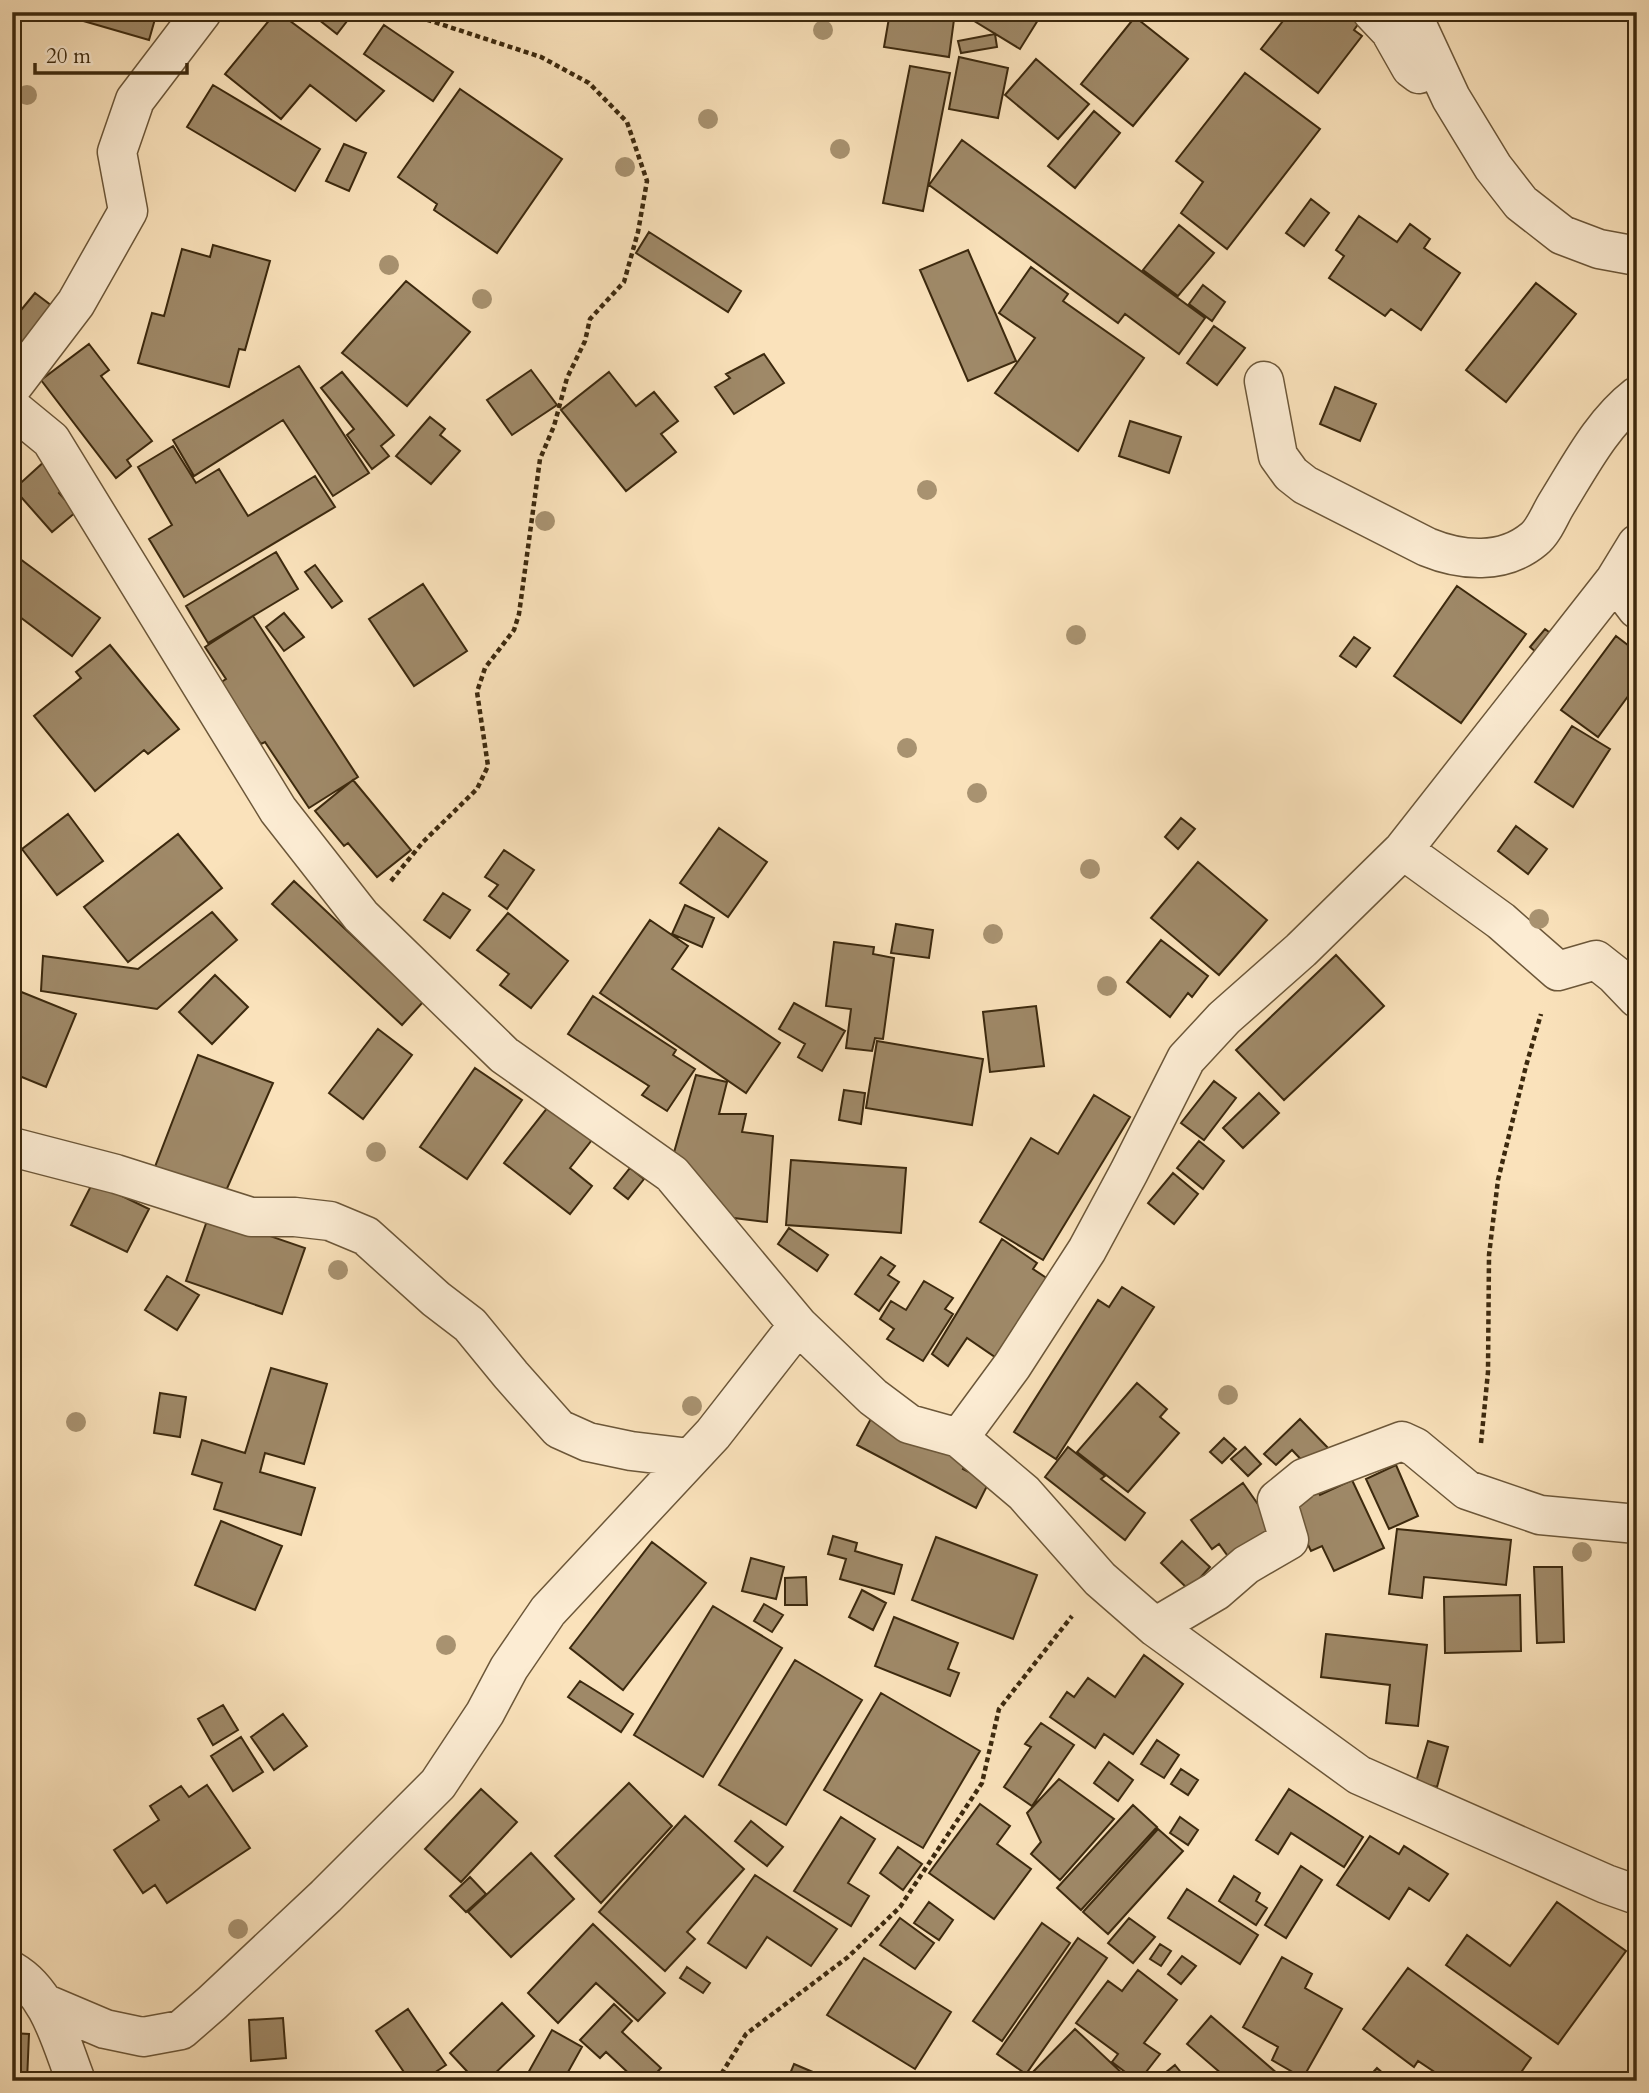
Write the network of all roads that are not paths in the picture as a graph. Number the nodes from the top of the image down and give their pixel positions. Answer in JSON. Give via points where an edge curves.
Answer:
{"nodes":[{"id":1,"x":202,"y":12,"type":"edge"},
{"id":2,"x":1372,"y":12,"type":"edge"},
{"id":3,"x":1411,"y":12,"type":"edge"},
{"id":4,"x":1451,"y":98,"type":"junction"},
{"id":5,"x":1637,"y":256,"type":"edge"},
{"id":6,"x":1264,"y":381,"type":"dead end"},
{"id":7,"x":12,"y":387,"type":"edge"},
{"id":8,"x":1637,"y":396,"type":"edge"},
{"id":9,"x":12,"y":408,"type":"edge"},
{"id":10,"x":1637,"y":544,"type":"edge"},
{"id":11,"x":1626,"y":595,"type":"edge"},
{"id":12,"x":1403,"y":850,"type":"junction"},
{"id":13,"x":1637,"y":998,"type":"edge"},
{"id":14,"x":12,"y":1147,"type":"edge"},
{"id":15,"x":798,"y":1325,"type":"junction"},
{"id":16,"x":959,"y":1438,"type":"junction"},
{"id":17,"x":690,"y":1458,"type":"junction"},
{"id":18,"x":1637,"y":1524,"type":"edge"},
{"id":19,"x":1154,"y":1626,"type":"junction"},
{"id":20,"x":1637,"y":1895,"type":"edge"},
{"id":21,"x":12,"y":1971,"type":"edge"},
{"id":22,"x":46,"y":2004,"type":"junction"},
{"id":23,"x":76,"y":2081,"type":"edge"}],
"edges":[{"from":1,"to":7,"type":"street","via":[[135,100],[117,152],[128,211],[76,303]]},
{"from":2,"to":4,"type":"street","via":[[1390,31],[1411,68]]},
{"from":3,"to":4,"type":"street"},
{"from":4,"to":5,"type":"street","via":[[1521,203],[1562,235],[1599,249]]},
{"from":6,"to":8,"type":"street","via":[[1279,456],[1291,474],[1437,551],[1492,559],[1536,538],[1593,445]]},
{"from":9,"to":15,"type":"street","via":[[51,440],[278,810],[361,916],[503,1055],[672,1174]]},
{"from":10,"to":11,"type":"street"},
{"from":11,"to":12,"type":"street"},
{"from":12,"to":13,"type":"street","via":[[1501,921],[1558,971],[1595,960]]},
{"from":12,"to":16,"type":"street","via":[[1186,1059],[1087,1250]]},
{"from":14,"to":17,"type":"street","via":[[251,1217],[330,1221],[366,1236],[470,1325],[559,1429],[588,1442]]},
{"from":15,"to":16,"type":"street","via":[[873,1397],[909,1424]]},
{"from":15,"to":17,"type":"street"},
{"from":16,"to":19,"type":"street","via":[[1024,1493],[1100,1579]]},
{"from":17,"to":22,"type":"street","via":[[548,1611],[438,1784],[181,2030],[144,2037],[105,2029]]},
{"from":18,"to":19,"type":"street","via":[[1540,1515],[1466,1490],[1402,1441],[1304,1478],[1277,1500],[1289,1540],[1246,1565],[1216,1591]]},
{"from":19,"to":20,"type":"street","via":[[1359,1775]]},
{"from":21,"to":22,"type":"street"},
{"from":22,"to":23,"type":"street"}]}
